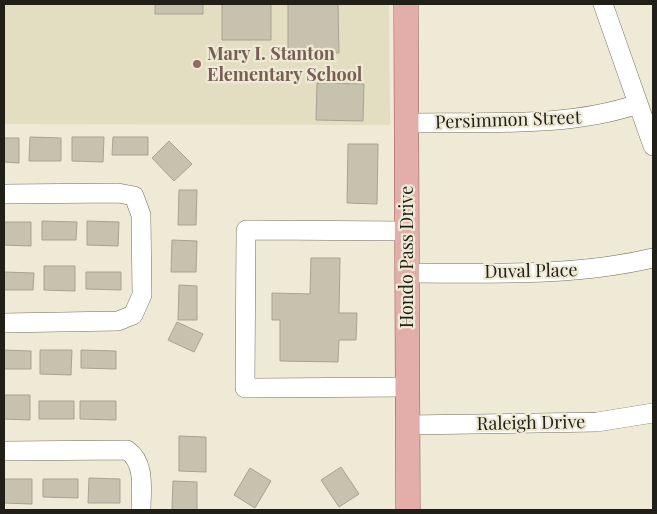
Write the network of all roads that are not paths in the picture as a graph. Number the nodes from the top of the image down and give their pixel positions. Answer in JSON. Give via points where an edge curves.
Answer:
{"nodes":[{"id":1,"x":406,"y":4,"type":"edge"},
{"id":2,"x":603,"y":4,"type":"edge"},
{"id":3,"x":638,"y":104,"type":"junction"},
{"id":4,"x":407,"y":123,"type":"junction"},
{"id":5,"x":653,"y":146,"type":"edge"},
{"id":6,"x":4,"y":194,"type":"edge"},
{"id":7,"x":407,"y":231,"type":"junction"},
{"id":8,"x":653,"y":258,"type":"edge"},
{"id":9,"x":407,"y":273,"type":"junction"},
{"id":10,"x":4,"y":323,"type":"edge"},
{"id":11,"x":408,"y":387,"type":"junction"},
{"id":12,"x":653,"y":413,"type":"edge"},
{"id":13,"x":408,"y":425,"type":"junction"},
{"id":14,"x":4,"y":451,"type":"edge"},
{"id":15,"x":141,"y":510,"type":"edge"},
{"id":16,"x":408,"y":510,"type":"edge"}],
"edges":[{"from":1,"to":4,"type":"main road","name":"Hondo Pass Drive"},
{"from":2,"to":3,"type":"street"},
{"from":3,"to":4,"type":"street","name":"Persimmon Street","via":[[597,116],[568,120]]},
{"from":3,"to":5,"type":"street"},
{"from":4,"to":7,"type":"main road","name":"Hondo Pass Drive"},
{"from":6,"to":10,"type":"street","via":[[118,193],[134,196],[141,215],[142,295],[133,315],[118,321]]},
{"from":7,"to":9,"type":"main road","name":"Hondo Pass Drive"},
{"from":7,"to":11,"type":"street","via":[[246,230],[245,388]]},
{"from":8,"to":9,"type":"street","name":"Duval Place","via":[[598,269],[561,272]]},
{"from":9,"to":11,"type":"main road","name":"Hondo Pass Drive"},
{"from":11,"to":13,"type":"main road","name":"Hondo Pass Drive"},
{"from":12,"to":13,"type":"street","name":"Raleigh Drive","via":[[597,422]]},
{"from":13,"to":16,"type":"main road","name":"Hondo Pass Drive"},
{"from":14,"to":15,"type":"street","via":[[127,450],[137,460],[141,474]]}]}
